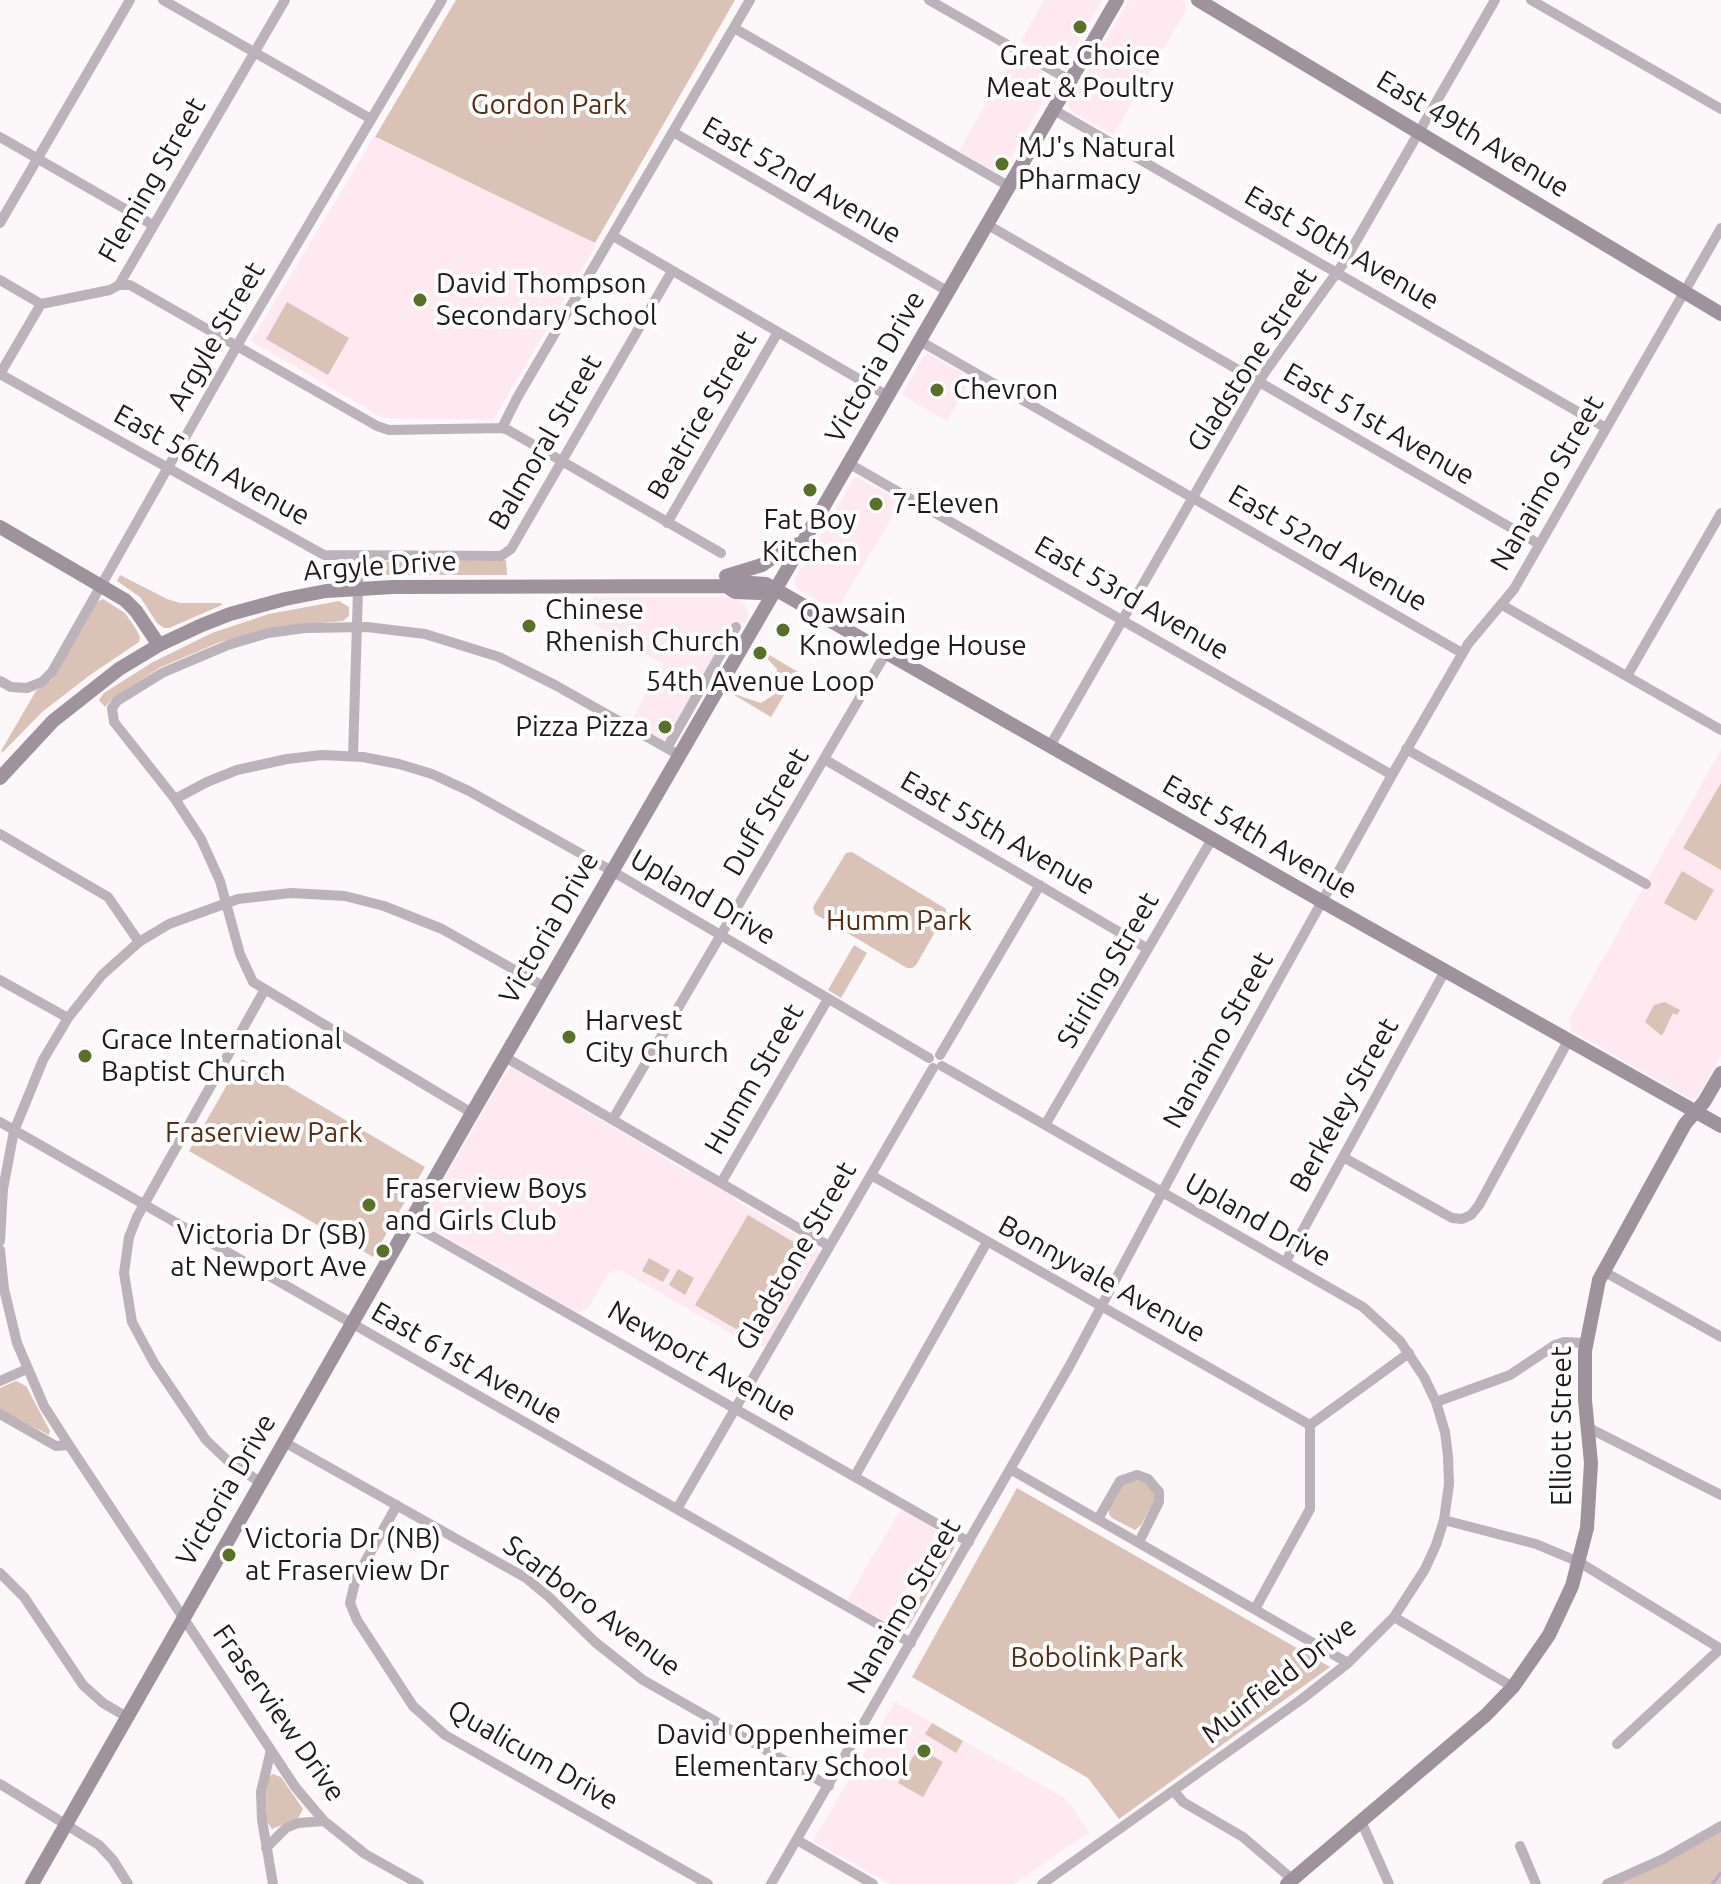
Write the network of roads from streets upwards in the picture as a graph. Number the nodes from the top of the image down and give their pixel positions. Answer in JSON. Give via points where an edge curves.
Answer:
{"nodes":[{"id":1,"x":130,"y":0,"type":"edge"},
{"id":2,"x":163,"y":0,"type":"edge"},
{"id":3,"x":285,"y":0,"type":"edge"},
{"id":4,"x":442,"y":0,"type":"edge"},
{"id":5,"x":750,"y":0,"type":"edge"},
{"id":6,"x":929,"y":0,"type":"edge"},
{"id":7,"x":1117,"y":0,"type":"edge"},
{"id":8,"x":1198,"y":0,"type":"edge"},
{"id":9,"x":1495,"y":0,"type":"edge"},
{"id":10,"x":1531,"y":0,"type":"edge"},
{"id":11,"x":734,"y":28,"type":"junction"},
{"id":12,"x":255,"y":52,"type":"junction"},
{"id":13,"x":1071,"y":81,"type":"junction"},
{"id":14,"x":1721,"y":109,"type":"edge"},
{"id":15,"x":1054,"y":110,"type":"junction"},
{"id":16,"x":371,"y":119,"type":"junction"},
{"id":17,"x":673,"y":132,"type":"junction"},
{"id":18,"x":1418,"y":132,"type":"junction"},
{"id":19,"x":0,"y":137,"type":"edge"},
{"id":20,"x":37,"y":158,"type":"junction"},
{"id":21,"x":1010,"y":187,"type":"junction"},
{"id":22,"x":0,"y":223,"type":"edge"},
{"id":23,"x":153,"y":225,"type":"junction"},
{"id":24,"x":988,"y":225,"type":"junction"},
{"id":25,"x":1721,"y":228,"type":"edge"},
{"id":26,"x":613,"y":236,"type":"junction"},
{"id":27,"x":672,"y":271,"type":"junction"},
{"id":28,"x":1337,"y":273,"type":"junction"},
{"id":29,"x":0,"y":280,"type":"edge"},
{"id":30,"x":119,"y":285,"type":"junction"},
{"id":31,"x":1685,"y":291,"type":"junction"},
{"id":32,"x":949,"y":292,"type":"junction"},
{"id":33,"x":41,"y":304,"type":"junction"},
{"id":34,"x":1721,"y":314,"type":"edge"},
{"id":35,"x":778,"y":332,"type":"junction"},
{"id":36,"x":920,"y":341,"type":"junction"},
{"id":37,"x":237,"y":346,"type":"junction"},
{"id":38,"x":0,"y":374,"type":"edge"},
{"id":39,"x":1260,"y":382,"type":"junction"},
{"id":40,"x":888,"y":396,"type":"junction"},
{"id":41,"x":502,"y":428,"type":"junction"},
{"id":42,"x":1606,"y":428,"type":"junction"},
{"id":43,"x":562,"y":462,"type":"junction"},
{"id":44,"x":848,"y":463,"type":"junction"},
{"id":45,"x":169,"y":468,"type":"junction"},
{"id":46,"x":1193,"y":497,"type":"junction"},
{"id":47,"x":1721,"y":513,"type":"edge"},
{"id":48,"x":667,"y":523,"type":"junction"},
{"id":49,"x":0,"y":527,"type":"edge"},
{"id":50,"x":802,"y":543,"type":"junction"},
{"id":51,"x":1539,"y":544,"type":"junction"},
{"id":52,"x":507,"y":553,"type":"joint"},
{"id":53,"x":721,"y":553,"type":"dead end"},
{"id":54,"x":359,"y":557,"type":"junction"},
{"id":55,"x":101,"y":584,"type":"junction"},
{"id":56,"x":708,"y":585,"type":"junction"},
{"id":57,"x":359,"y":588,"type":"junction"},
{"id":58,"x":732,"y":589,"type":"junction"},
{"id":59,"x":775,"y":590,"type":"junction"},
{"id":60,"x":1502,"y":605,"type":"junction"},
{"id":61,"x":758,"y":621,"type":"junction"},
{"id":62,"x":1122,"y":621,"type":"junction"},
{"id":63,"x":357,"y":627,"type":"junction"},
{"id":64,"x":736,"y":627,"type":"dead end"},
{"id":65,"x":159,"y":645,"type":"junction"},
{"id":66,"x":886,"y":653,"type":"junction"},
{"id":67,"x":1462,"y":653,"type":"junction"},
{"id":68,"x":1627,"y":676,"type":"junction"},
{"id":69,"x":715,"y":679,"type":"junction"},
{"id":70,"x":0,"y":681,"type":"edge"},
{"id":71,"x":1721,"y":730,"type":"edge"},
{"id":72,"x":1050,"y":746,"type":"junction"},
{"id":73,"x":1406,"y":749,"type":"junction"},
{"id":74,"x":673,"y":752,"type":"junction"},
{"id":75,"x":353,"y":756,"type":"junction"},
{"id":76,"x":824,"y":759,"type":"junction"},
{"id":77,"x":1392,"y":775,"type":"junction"},
{"id":78,"x":0,"y":778,"type":"edge"},
{"id":79,"x":175,"y":799,"type":"junction"},
{"id":80,"x":0,"y":834,"type":"edge"},
{"id":81,"x":1212,"y":839,"type":"junction"},
{"id":82,"x":612,"y":871,"type":"junction"},
{"id":83,"x":1646,"y":884,"type":"dead end"},
{"id":84,"x":1040,"y":885,"type":"junction"},
{"id":85,"x":226,"y":902,"type":"junction"},
{"id":86,"x":1321,"y":902,"type":"junction"},
{"id":87,"x":720,"y":935,"type":"junction"},
{"id":88,"x":139,"y":942,"type":"junction"},
{"id":89,"x":1148,"y":949,"type":"junction"},
{"id":90,"x":1445,"y":971,"type":"junction"},
{"id":91,"x":0,"y":980,"type":"edge"},
{"id":92,"x":545,"y":987,"type":"junction"},
{"id":93,"x":264,"y":991,"type":"junction"},
{"id":94,"x":828,"y":999,"type":"junction"},
{"id":95,"x":68,"y":1018,"type":"junction"},
{"id":96,"x":1568,"y":1041,"type":"junction"},
{"id":97,"x":505,"y":1057,"type":"junction"},
{"id":98,"x":936,"y":1062,"type":"junction"},
{"id":99,"x":1721,"y":1073,"type":"edge"},
{"id":100,"x":1695,"y":1111,"type":"junction"},
{"id":101,"x":472,"y":1113,"type":"junction"},
{"id":102,"x":613,"y":1119,"type":"junction"},
{"id":103,"x":0,"y":1122,"type":"edge"},
{"id":104,"x":1045,"y":1125,"type":"junction"},
{"id":105,"x":1721,"y":1126,"type":"edge"},
{"id":106,"x":14,"y":1131,"type":"junction"},
{"id":107,"x":1343,"y":1157,"type":"junction"},
{"id":108,"x":871,"y":1175,"type":"junction"},
{"id":109,"x":721,"y":1183,"type":"junction"},
{"id":110,"x":1161,"y":1193,"type":"junction"},
{"id":111,"x":143,"y":1205,"type":"junction"},
{"id":112,"x":409,"y":1223,"type":"junction"},
{"id":113,"x":0,"y":1241,"type":"edge"},
{"id":114,"x":987,"y":1242,"type":"junction"},
{"id":115,"x":829,"y":1246,"type":"junction"},
{"id":116,"x":0,"y":1250,"type":"edge"},
{"id":117,"x":1286,"y":1261,"type":"junction"},
{"id":118,"x":1603,"y":1271,"type":"junction"},
{"id":119,"x":1101,"y":1306,"type":"junction"},
{"id":120,"x":351,"y":1324,"type":"junction"},
{"id":121,"x":1721,"y":1337,"type":"edge"},
{"id":122,"x":1585,"y":1343,"type":"junction"},
{"id":123,"x":1409,"y":1353,"type":"junction"},
{"id":124,"x":27,"y":1369,"type":"junction"},
{"id":125,"x":0,"y":1381,"type":"edge"},
{"id":126,"x":1436,"y":1402,"type":"junction"},
{"id":127,"x":735,"y":1408,"type":"junction"},
{"id":128,"x":0,"y":1414,"type":"edge"},
{"id":129,"x":1310,"y":1425,"type":"junction"},
{"id":130,"x":1589,"y":1428,"type":"junction"},
{"id":131,"x":284,"y":1442,"type":"junction"},
{"id":132,"x":69,"y":1445,"type":"junction"},
{"id":133,"x":1010,"y":1469,"type":"junction"},
{"id":134,"x":855,"y":1476,"type":"junction"},
{"id":135,"x":260,"y":1482,"type":"junction"},
{"id":136,"x":1721,"y":1495,"type":"edge"},
{"id":137,"x":397,"y":1505,"type":"junction"},
{"id":138,"x":677,"y":1509,"type":"junction"},
{"id":139,"x":1098,"y":1519,"type":"junction"},
{"id":140,"x":1444,"y":1520,"type":"junction"},
{"id":141,"x":969,"y":1542,"type":"junction"},
{"id":142,"x":1139,"y":1542,"type":"junction"},
{"id":143,"x":1579,"y":1562,"type":"junction"},
{"id":144,"x":0,"y":1573,"type":"edge"},
{"id":145,"x":1255,"y":1609,"type":"junction"},
{"id":146,"x":1394,"y":1617,"type":"junction"},
{"id":147,"x":184,"y":1618,"type":"junction"},
{"id":148,"x":911,"y":1643,"type":"junction"},
{"id":149,"x":1721,"y":1649,"type":"edge"},
{"id":150,"x":1348,"y":1663,"type":"junction"},
{"id":151,"x":1513,"y":1687,"type":"junction"},
{"id":152,"x":127,"y":1717,"type":"junction"},
{"id":153,"x":1617,"y":1744,"type":"dead end"},
{"id":154,"x":271,"y":1750,"type":"junction"},
{"id":155,"x":0,"y":1784,"type":"edge"},
{"id":156,"x":829,"y":1786,"type":"junction"},
{"id":157,"x":1174,"y":1791,"type":"junction"},
{"id":158,"x":324,"y":1821,"type":"junction"},
{"id":159,"x":1361,"y":1821,"type":"junction"},
{"id":160,"x":66,"y":1823,"type":"junction"},
{"id":161,"x":1721,"y":1826,"type":"edge"},
{"id":162,"x":797,"y":1840,"type":"junction"},
{"id":163,"x":1520,"y":1846,"type":"dead end"},
{"id":164,"x":266,"y":1848,"type":"junction"},
{"id":165,"x":1290,"y":1882,"type":"edge"},
{"id":166,"x":32,"y":1884,"type":"edge"},
{"id":167,"x":128,"y":1884,"type":"edge"},
{"id":168,"x":273,"y":1884,"type":"edge"},
{"id":169,"x":419,"y":1884,"type":"edge"},
{"id":170,"x":708,"y":1884,"type":"edge"},
{"id":171,"x":771,"y":1884,"type":"edge"},
{"id":172,"x":873,"y":1884,"type":"edge"},
{"id":173,"x":1043,"y":1884,"type":"edge"},
{"id":174,"x":1389,"y":1884,"type":"edge"},
{"id":175,"x":1536,"y":1884,"type":"edge"},
{"id":176,"x":1607,"y":1884,"type":"edge"}],
"edges":[{"from":1,"to":20,"type":"street"},
{"from":2,"to":12,"type":"street"},
{"from":3,"to":12,"type":"street","name":"Fleming Street"},
{"from":4,"to":16,"type":"street","name":"Argyle Street"},
{"from":5,"to":11,"type":"street"},
{"from":6,"to":13,"type":"street"},
{"from":7,"to":13,"type":"street","name":"Victoria Drive"},
{"from":8,"to":18,"type":"street","name":"East 49th Avenue"},
{"from":9,"to":18,"type":"street","name":"Gladstone Street"},
{"from":10,"to":14,"type":"street"},
{"from":11,"to":17,"type":"street"},
{"from":11,"to":21,"type":"street"},
{"from":12,"to":16,"type":"street"},
{"from":12,"to":23,"type":"street","name":"Fleming Street"},
{"from":13,"to":15,"type":"street","name":"Victoria Drive"},
{"from":15,"to":21,"type":"street","name":"Victoria Drive"},
{"from":15,"to":28,"type":"street","name":"East 50th Avenue"},
{"from":16,"to":37,"type":"street","name":"Argyle Street"},
{"from":17,"to":26,"type":"street"},
{"from":17,"to":32,"type":"street","name":"East 52nd Avenue"},
{"from":18,"to":28,"type":"street","name":"Gladstone Street"},
{"from":18,"to":31,"type":"street","name":"East 49th Avenue"},
{"from":19,"to":20,"type":"street"},
{"from":20,"to":22,"type":"street"},
{"from":20,"to":23,"type":"street"},
{"from":21,"to":24,"type":"street","name":"Victoria Drive"},
{"from":23,"to":30,"type":"street","name":"Fleming Street"},
{"from":24,"to":32,"type":"street","name":"Victoria Drive"},
{"from":24,"to":39,"type":"street","name":"East 51st Avenue"},
{"from":25,"to":31,"type":"street","name":"Nanaimo Street"},
{"from":26,"to":27,"type":"street"},
{"from":26,"to":41,"type":"street"},
{"from":27,"to":35,"type":"street"},
{"from":27,"to":43,"type":"street","name":"Balmoral Street"},
{"from":28,"to":39,"type":"street","name":"Gladstone Street"},
{"from":28,"to":42,"type":"street","name":"East 50th Avenue"},
{"from":29,"to":33,"type":"street"},
{"from":30,"to":33,"type":"street","name":"Fleming Street"},
{"from":30,"to":37,"type":"street","via":[[130,285]]},
{"from":31,"to":34,"type":"street","name":"East 49th Avenue"},
{"from":31,"to":42,"type":"street","name":"Nanaimo Street"},
{"from":32,"to":36,"type":"street","name":"Victoria Drive"},
{"from":33,"to":38,"type":"street"},
{"from":35,"to":40,"type":"street"},
{"from":35,"to":48,"type":"street","name":"Beatrice Street"},
{"from":36,"to":40,"type":"street","name":"Victoria Drive"},
{"from":36,"to":46,"type":"street","name":"East 52nd Avenue"},
{"from":37,"to":41,"type":"street","via":[[389,430]]},
{"from":37,"to":45,"type":"street","name":"Argyle Street"},
{"from":38,"to":45,"type":"street","name":"East 56th Avenue"},
{"from":39,"to":46,"type":"street","name":"Gladstone Street"},
{"from":39,"to":51,"type":"street","name":"East 51st Avenue"},
{"from":40,"to":44,"type":"street","name":"Victoria Drive"},
{"from":41,"to":43,"type":"street"},
{"from":42,"to":51,"type":"street","name":"Nanaimo Street"},
{"from":43,"to":48,"type":"street"},
{"from":43,"to":52,"type":"street","name":"Balmoral Street"},
{"from":44,"to":50,"type":"street","name":"Victoria Drive"},
{"from":44,"to":62,"type":"street","name":"East 53rd Avenue"},
{"from":45,"to":54,"type":"street","name":"East 56th Avenue","via":[[324,555]]},
{"from":45,"to":55,"type":"street","name":"Argyle Street"},
{"from":46,"to":62,"type":"street","name":"Gladstone Street"},
{"from":46,"to":67,"type":"street","name":"East 52nd Avenue"},
{"from":47,"to":68,"type":"street"},
{"from":48,"to":53,"type":"street"},
{"from":49,"to":55,"type":"street"},
{"from":50,"to":56,"type":"street"},
{"from":50,"to":59,"type":"street","name":"Victoria Drive"},
{"from":51,"to":60,"type":"street","name":"Nanaimo Street"},
{"from":52,"to":54,"type":"street","name":"East 56th Avenue"},
{"from":54,"to":57,"type":"street"},
{"from":55,"to":65,"type":"street","via":[[136,611]]},
{"from":55,"to":70,"type":"street","name":"Argyle Street","via":[[42,682],[27,688]]},
{"from":56,"to":57,"type":"street","name":"Argyle Drive"},
{"from":56,"to":58,"type":"street","name":"Argyle Drive"},
{"from":57,"to":63,"type":"street"},
{"from":57,"to":65,"type":"street","name":"Argyle Drive","via":[[257,606]]},
{"from":58,"to":59,"type":"street","name":"Argyle Drive"},
{"from":58,"to":61,"type":"street","via":[[752,605]]},
{"from":59,"to":61,"type":"street","name":"Victoria Drive"},
{"from":59,"to":66,"type":"street","name":"East 54th Avenue"},
{"from":60,"to":67,"type":"street","name":"Nanaimo Street"},
{"from":60,"to":68,"type":"street"},
{"from":61,"to":69,"type":"street","name":"Victoria Drive"},
{"from":62,"to":72,"type":"street","name":"Gladstone Street"},
{"from":62,"to":77,"type":"street","name":"East 53rd Avenue"},
{"from":63,"to":74,"type":"street","via":[[425,634],[499,657]]},
{"from":63,"to":75,"type":"street"},
{"from":63,"to":79,"type":"street","via":[[268,633],[228,645],[162,673],[117,701],[111,712],[114,722]]},
{"from":64,"to":69,"type":"street","via":[[710,669]]},
{"from":65,"to":78,"type":"street","name":"Argyle Drive","via":[[73,703]]},
{"from":66,"to":72,"type":"street","name":"East 54th Avenue"},
{"from":66,"to":76,"type":"street","name":"Duff Street"},
{"from":67,"to":73,"type":"street","name":"Nanaimo Street"},
{"from":68,"to":71,"type":"street"},
{"from":69,"to":74,"type":"street","name":"Victoria Drive"},
{"from":72,"to":81,"type":"street","name":"East 54th Avenue"},
{"from":73,"to":77,"type":"street","name":"Nanaimo Street"},
{"from":73,"to":83,"type":"street"},
{"from":74,"to":82,"type":"street","name":"Victoria Drive"},
{"from":75,"to":79,"type":"street","name":"Upland Drive","via":[[250,766]]},
{"from":75,"to":82,"type":"street","name":"Upland Drive","via":[[432,774]]},
{"from":76,"to":84,"type":"street","name":"East 55th Avenue"},
{"from":76,"to":87,"type":"street","name":"Duff Street"},
{"from":77,"to":86,"type":"street","name":"Nanaimo Street"},
{"from":79,"to":85,"type":"street","via":[[201,839]]},
{"from":80,"to":88,"type":"street","via":[[108,897]]},
{"from":81,"to":86,"type":"street","name":"East 54th Avenue"},
{"from":81,"to":89,"type":"street","name":"Stirling Street"},
{"from":82,"to":87,"type":"street","name":"Upland Drive"},
{"from":82,"to":92,"type":"street","name":"Victoria Drive"},
{"from":84,"to":89,"type":"street","name":"East 55th Avenue"},
{"from":84,"to":98,"type":"street","name":"Gladstone Street"},
{"from":85,"to":88,"type":"street"},
{"from":85,"to":92,"type":"street","via":[[291,893],[345,896],[384,906],[442,929]]},
{"from":85,"to":93,"type":"street","via":[[245,970]]},
{"from":86,"to":90,"type":"street","name":"East 54th Avenue"},
{"from":86,"to":110,"type":"street","name":"Nanaimo Street"},
{"from":87,"to":94,"type":"street","name":"Upland Drive"},
{"from":87,"to":102,"type":"street","name":"Duff Street"},
{"from":88,"to":95,"type":"street","via":[[102,975]]},
{"from":89,"to":104,"type":"street","name":"Stirling Street"},
{"from":90,"to":96,"type":"street","name":"East 54th Avenue"},
{"from":90,"to":107,"type":"street","name":"Berkeley Street"},
{"from":91,"to":95,"type":"street"},
{"from":92,"to":97,"type":"street","name":"Victoria Drive"},
{"from":93,"to":101,"type":"street"},
{"from":93,"to":111,"type":"street"},
{"from":94,"to":98,"type":"street","name":"Upland Drive"},
{"from":94,"to":109,"type":"street","name":"Humm Street"},
{"from":95,"to":106,"type":"street","via":[[38,1071]]},
{"from":96,"to":100,"type":"street","name":"East 54th Avenue"},
{"from":96,"to":107,"type":"street","via":[[1471,1215],[1452,1218]]},
{"from":97,"to":101,"type":"street","name":"Victoria Drive"},
{"from":97,"to":102,"type":"street"},
{"from":98,"to":104,"type":"street","name":"Upland Drive"},
{"from":98,"to":108,"type":"street","name":"Gladstone Street"},
{"from":99,"to":100,"type":"street","name":"Elliott Street"},
{"from":100,"to":105,"type":"street","name":"East 54th Avenue"},
{"from":100,"to":118,"type":"street","name":"Elliott Street"},
{"from":101,"to":112,"type":"street","name":"Victoria Drive"},
{"from":102,"to":109,"type":"street"},
{"from":103,"to":106,"type":"street","name":"East 61st Avenue"},
{"from":104,"to":110,"type":"street","name":"Upland Drive"},
{"from":106,"to":111,"type":"street","name":"East 61st Avenue"},
{"from":106,"to":113,"type":"street"},
{"from":107,"to":117,"type":"street","name":"Berkeley Street"},
{"from":108,"to":114,"type":"street","name":"Bonnyvale Avenue"},
{"from":108,"to":115,"type":"street","name":"Gladstone Street"},
{"from":109,"to":115,"type":"street"},
{"from":110,"to":117,"type":"street","name":"Upland Drive"},
{"from":110,"to":119,"type":"street","name":"Nanaimo Street"},
{"from":111,"to":120,"type":"street","name":"East 61st Avenue"},
{"from":111,"to":135,"type":"street","via":[[125,1257],[127,1303],[138,1338],[206,1440]]},
{"from":112,"to":120,"type":"street","name":"Victoria Drive"},
{"from":112,"to":127,"type":"street","name":"Newport Avenue"},
{"from":114,"to":119,"type":"street","name":"Bonnyvale Avenue"},
{"from":114,"to":134,"type":"street"},
{"from":115,"to":127,"type":"street","name":"Gladstone Street"},
{"from":116,"to":124,"type":"street","name":"Fraserview Drive","via":[[9,1314]]},
{"from":117,"to":123,"type":"street","name":"Upland Drive","via":[[1363,1307]]},
{"from":118,"to":121,"type":"street"},
{"from":118,"to":122,"type":"street","name":"Elliott Street"},
{"from":119,"to":129,"type":"street","name":"Bonnyvale Avenue"},
{"from":119,"to":133,"type":"street","name":"Nanaimo Street"},
{"from":120,"to":131,"type":"street","name":"Victoria Drive"},
{"from":120,"to":138,"type":"street","name":"East 61st Avenue"},
{"from":122,"to":126,"type":"street","via":[[1555,1345],[1510,1375]]},
{"from":122,"to":130,"type":"street","name":"Elliott Street"},
{"from":123,"to":126,"type":"street","name":"Upland Drive"},
{"from":123,"to":129,"type":"street"},
{"from":124,"to":125,"type":"street"},
{"from":124,"to":132,"type":"street","name":"Fraserview Drive"},
{"from":126,"to":140,"type":"street","name":"Muirfield Drive","via":[[1448,1456]]},
{"from":127,"to":134,"type":"street","name":"Newport Avenue"},
{"from":127,"to":138,"type":"street","name":"Gladstone Street"},
{"from":128,"to":132,"type":"street","via":[[56,1446]]},
{"from":129,"to":145,"type":"street","via":[[1310,1509]]},
{"from":130,"to":136,"type":"street"},
{"from":130,"to":143,"type":"street","name":"Elliott Street","via":[[1591,1497]]},
{"from":131,"to":135,"type":"street","name":"Victoria Drive"},
{"from":131,"to":137,"type":"street","name":"Scarboro Avenue"},
{"from":132,"to":147,"type":"street","name":"Fraserview Drive"},
{"from":133,"to":139,"type":"street"},
{"from":133,"to":141,"type":"street","name":"Nanaimo Street"},
{"from":134,"to":141,"type":"street","name":"Newport Avenue"},
{"from":135,"to":147,"type":"street","name":"Victoria Drive"},
{"from":137,"to":156,"type":"street","name":"Scarboro Avenue","via":[[526,1578],[643,1680]]},
{"from":137,"to":170,"type":"street","name":"Qualicum Drive","via":[[356,1578],[350,1603],[413,1706],[445,1735]]},
{"from":138,"to":148,"type":"street","name":"East 61st Avenue"},
{"from":139,"to":142,"type":"street"},
{"from":139,"to":142,"type":"street","via":[[1120,1481],[1137,1475],[1148,1479],[1159,1492],[1159,1502]]},
{"from":140,"to":143,"type":"street","via":[[1536,1544]]},
{"from":140,"to":146,"type":"street","name":"Muirfield Drive","via":[[1425,1569]]},
{"from":141,"to":148,"type":"street","name":"Nanaimo Street"},
{"from":142,"to":145,"type":"street"},
{"from":143,"to":149,"type":"street"},
{"from":143,"to":151,"type":"street","name":"Elliott Street","via":[[1549,1635]]},
{"from":144,"to":152,"type":"street","via":[[24,1597],[83,1685]]},
{"from":145,"to":150,"type":"street"},
{"from":146,"to":150,"type":"street","name":"Muirfield Drive"},
{"from":146,"to":151,"type":"street"},
{"from":147,"to":152,"type":"street","name":"Victoria Drive"},
{"from":147,"to":154,"type":"street","name":"Fraserview Drive"},
{"from":148,"to":156,"type":"street","name":"Nanaimo Street"},
{"from":149,"to":153,"type":"street"},
{"from":150,"to":157,"type":"street","name":"Muirfield Drive"},
{"from":151,"to":159,"type":"street","name":"Elliott Street"},
{"from":152,"to":160,"type":"street","name":"Victoria Drive"},
{"from":154,"to":158,"type":"street","name":"Fraserview Drive"},
{"from":154,"to":164,"type":"street","via":[[261,1792]]},
{"from":155,"to":160,"type":"street"},
{"from":156,"to":162,"type":"street","name":"Nanaimo Street"},
{"from":157,"to":165,"type":"street","via":[[1183,1802],[1243,1837]]},
{"from":157,"to":173,"type":"street","name":"Muirfield Drive"},
{"from":158,"to":164,"type":"street","via":[[286,1828]]},
{"from":158,"to":169,"type":"street","name":"Fraserview Drive","via":[[365,1854]]},
{"from":159,"to":165,"type":"street","name":"Elliott Street"},
{"from":159,"to":174,"type":"street"},
{"from":160,"to":166,"type":"street","name":"Victoria Drive"},
{"from":160,"to":167,"type":"street","via":[[99,1845]]},
{"from":161,"to":176,"type":"street"},
{"from":162,"to":171,"type":"street","name":"Nanaimo Street"},
{"from":162,"to":172,"type":"street"},
{"from":163,"to":175,"type":"street"},
{"from":164,"to":168,"type":"street"}]}
